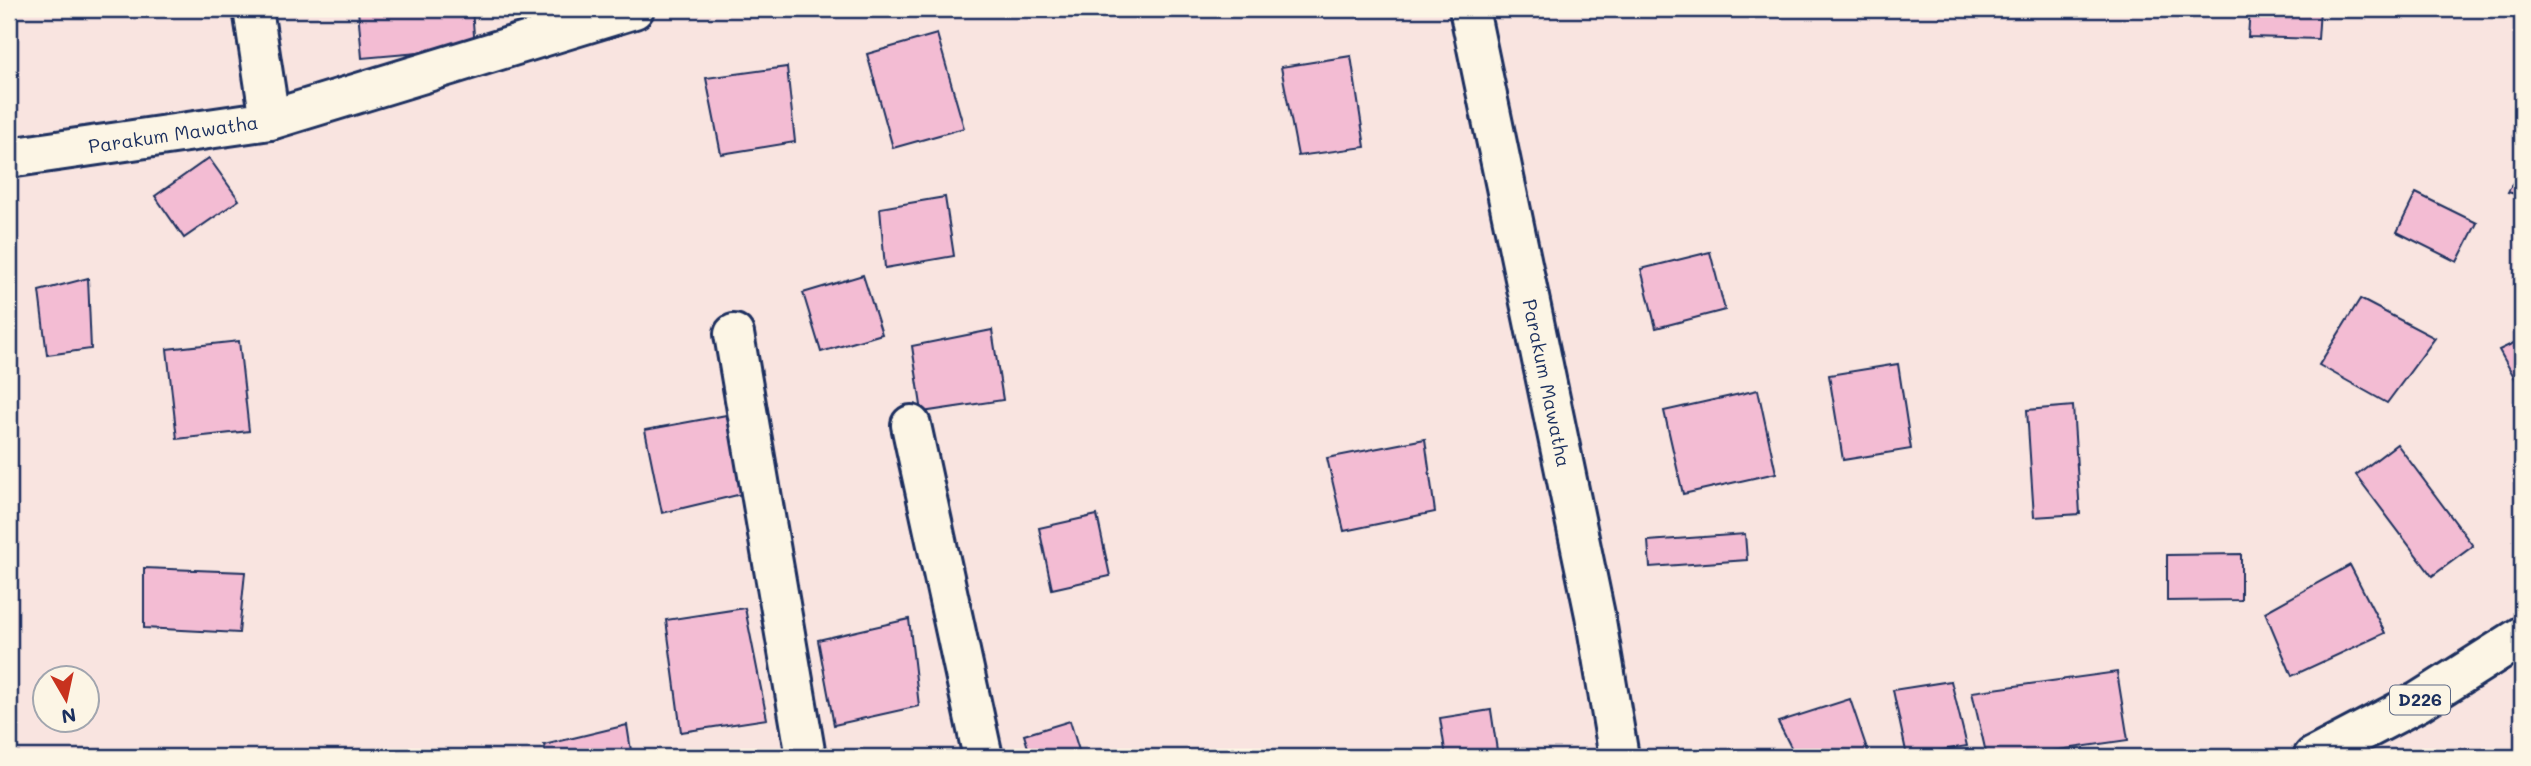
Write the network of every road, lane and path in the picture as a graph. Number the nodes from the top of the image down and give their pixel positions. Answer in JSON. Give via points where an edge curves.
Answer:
{"nodes":[{"id":1,"x":253,"y":9,"type":"edge"},
{"id":2,"x":634,"y":9,"type":"edge"},
{"id":3,"x":1469,"y":9,"type":"edge"},
{"id":4,"x":270,"y":120,"type":"junction"},
{"id":5,"x":9,"y":158,"type":"edge"},
{"id":6,"x":734,"y":334,"type":"dead end"},
{"id":7,"x":912,"y":425,"type":"dead end"},
{"id":8,"x":2522,"y":636,"type":"edge"},
{"id":9,"x":806,"y":757,"type":"edge"},
{"id":10,"x":983,"y":757,"type":"edge"},
{"id":11,"x":1619,"y":757,"type":"edge"},
{"id":12,"x":2314,"y":757,"type":"edge"}],
"edges":[{"from":1,"to":4,"type":"street","name":"Parakum Mawatha"},
{"from":2,"to":4,"type":"street"},
{"from":3,"to":11,"type":"street","name":"Parakum Mawatha","via":[[1595,615]]},
{"from":4,"to":5,"type":"street","name":"Parakum Mawatha"},
{"from":6,"to":9,"type":"street"},
{"from":7,"to":10,"type":"street"},
{"from":8,"to":12,"type":"street","number":"D226","via":[[2406,709]]}]}
